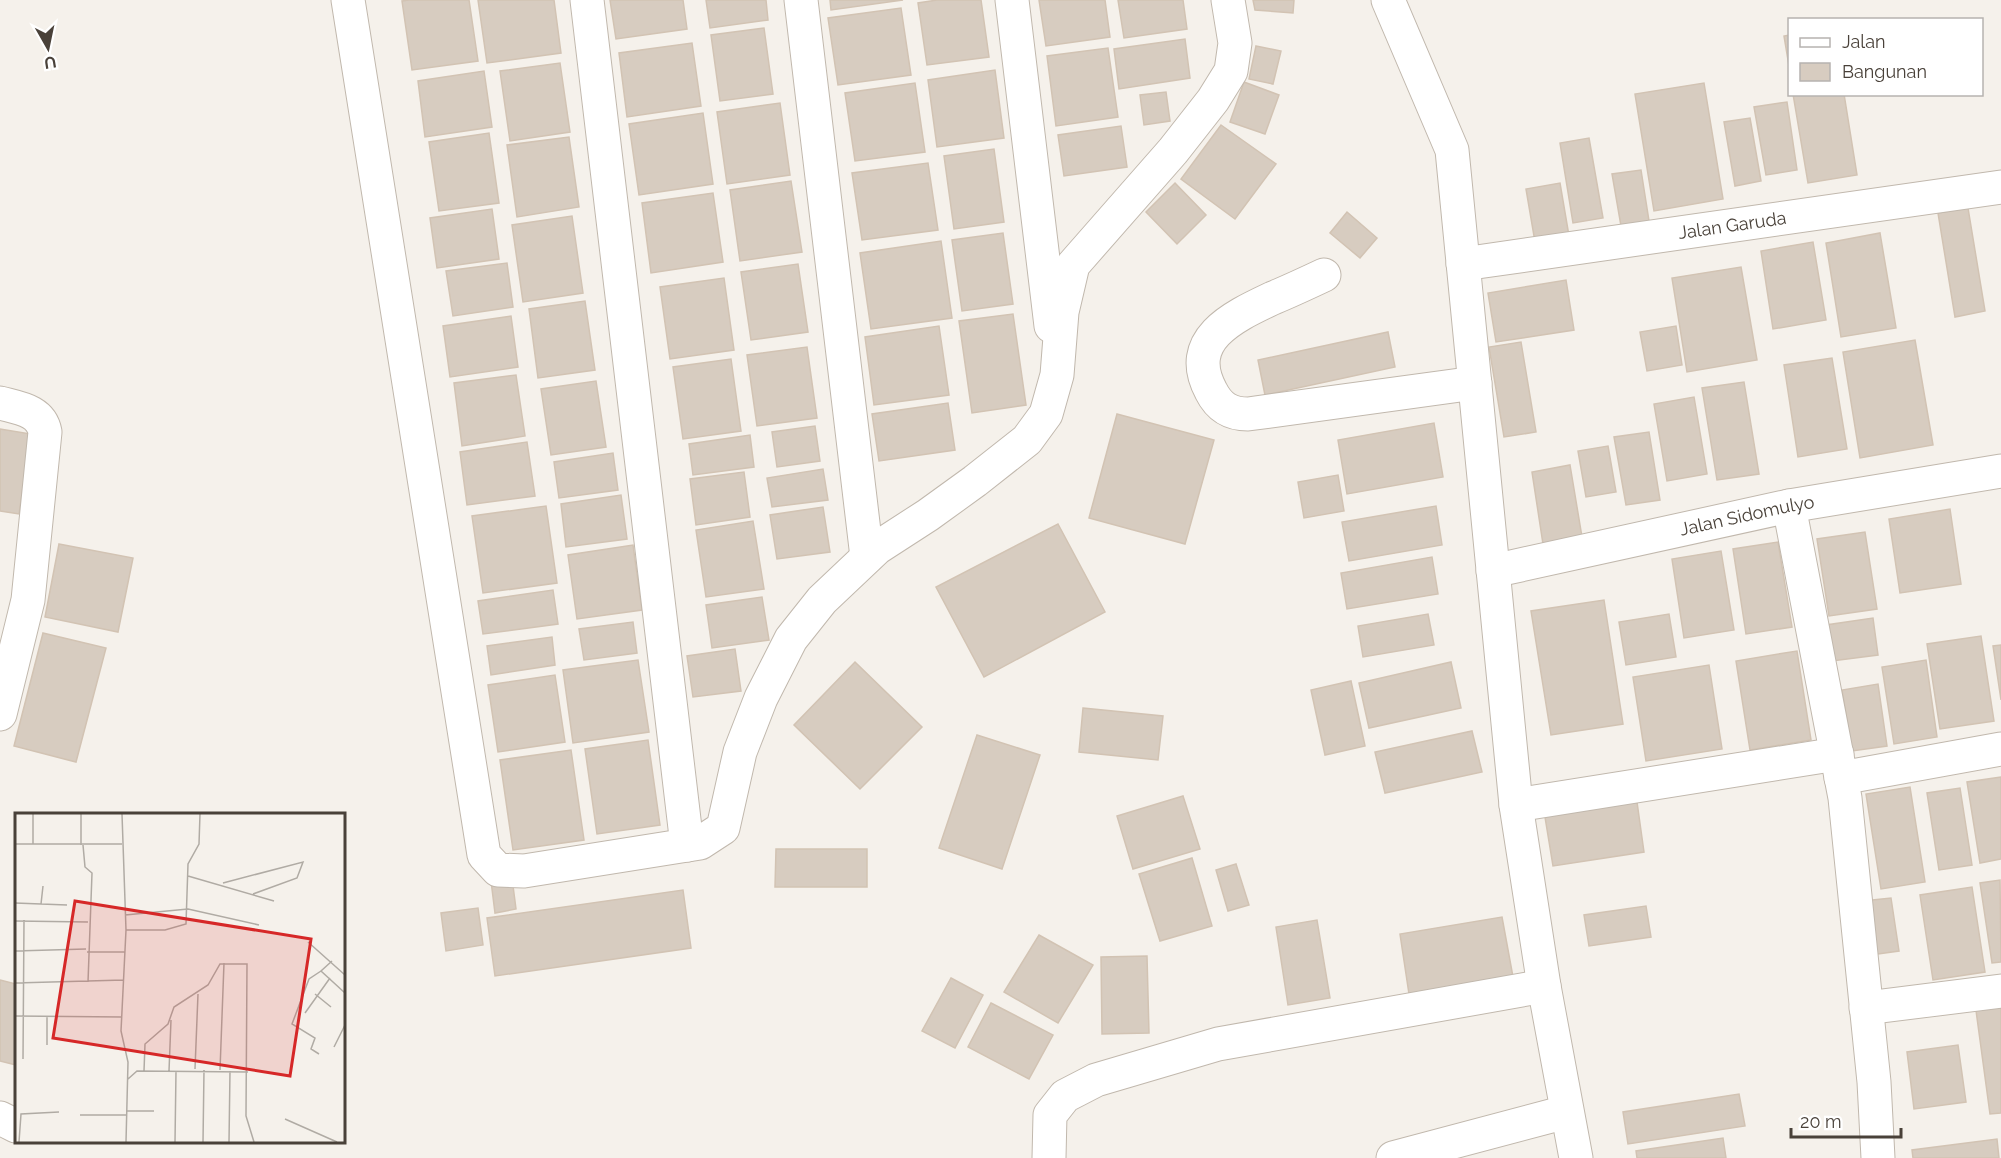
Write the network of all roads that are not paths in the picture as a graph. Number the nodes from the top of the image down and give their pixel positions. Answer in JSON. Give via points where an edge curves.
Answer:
{"nodes":[{"id":1,"x":348,"y":0,"type":"edge"},
{"id":2,"x":587,"y":0,"type":"edge"},
{"id":3,"x":801,"y":0,"type":"edge"},
{"id":4,"x":1012,"y":0,"type":"edge"},
{"id":5,"x":1228,"y":0,"type":"edge"},
{"id":6,"x":1388,"y":0,"type":"edge"},
{"id":7,"x":2001,"y":187,"type":"edge"},
{"id":8,"x":1463,"y":264,"type":"junction"},
{"id":9,"x":1324,"y":275,"type":"dead end"},
{"id":10,"x":1057,"y":375,"type":"junction"},
{"id":11,"x":1475,"y":383,"type":"junction"},
{"id":12,"x":0,"y":403,"type":"edge"},
{"id":13,"x":2001,"y":471,"type":"edge"},
{"id":14,"x":1789,"y":506,"type":"junction"},
{"id":15,"x":867,"y":557,"type":"junction"},
{"id":16,"x":1493,"y":571,"type":"junction"},
{"id":17,"x":0,"y":714,"type":"edge"},
{"id":18,"x":2001,"y":749,"type":"edge"},
{"id":19,"x":1839,"y":766,"type":"junction"},
{"id":20,"x":1516,"y":805,"type":"junction"},
{"id":21,"x":687,"y":845,"type":"junction"},
{"id":22,"x":1544,"y":986,"type":"junction"},
{"id":23,"x":2001,"y":991,"type":"edge"},
{"id":24,"x":1866,"y":1008,"type":"junction"},
{"id":25,"x":1566,"y":1112,"type":"junction"},
{"id":26,"x":0,"y":1118,"type":"edge"},
{"id":27,"x":15,"y":1126,"type":"edge"},
{"id":28,"x":1049,"y":1158,"type":"edge"},
{"id":29,"x":1393,"y":1158,"type":"edge"},
{"id":30,"x":1576,"y":1158,"type":"edge"},
{"id":31,"x":1878,"y":1158,"type":"edge"}],
"edges":[{"from":1,"to":21,"type":"street","via":[[484,855],[498,870],[524,871]]},
{"from":2,"to":21,"type":"street"},
{"from":3,"to":15,"type":"street"},
{"from":4,"to":10,"type":"street"},
{"from":5,"to":10,"type":"street","via":[[1235,43],[1231,71],[1214,100],[1173,151],[1073,265],[1062,312]]},
{"from":6,"to":8,"type":"street","via":[[1452,150]]},
{"from":7,"to":8,"type":"street","name":"Jalan Garuda"},
{"from":8,"to":11,"type":"street"},
{"from":9,"to":11,"type":"street","via":[[1236,315],[1210,342],[1203,364],[1206,383],[1217,402],[1230,412],[1248,414]]},
{"from":10,"to":15,"type":"street","via":[[1046,414],[1027,440]]},
{"from":11,"to":16,"type":"street"},
{"from":12,"to":17,"type":"street","via":[[29,411],[43,423],[45,432],[28,600]]},
{"from":13,"to":14,"type":"street","name":"Jalan Sidomulyo"},
{"from":14,"to":16,"type":"street","name":"Jalan Sidomulyo"},
{"from":14,"to":19,"type":"street"},
{"from":15,"to":21,"type":"street","via":[[822,600],[791,639],[761,698],[740,752],[723,828],[700,843]]},
{"from":16,"to":20,"type":"street"},
{"from":18,"to":19,"type":"street"},
{"from":19,"to":20,"type":"street"},
{"from":19,"to":24,"type":"street"},
{"from":20,"to":22,"type":"street"},
{"from":22,"to":25,"type":"street"},
{"from":22,"to":28,"type":"street","via":[[1218,1044],[1096,1080],[1065,1096],[1050,1115]]},
{"from":23,"to":24,"type":"street"},
{"from":24,"to":31,"type":"street"},
{"from":25,"to":29,"type":"street"},
{"from":25,"to":30,"type":"street"},
{"from":26,"to":27,"type":"street"}]}
